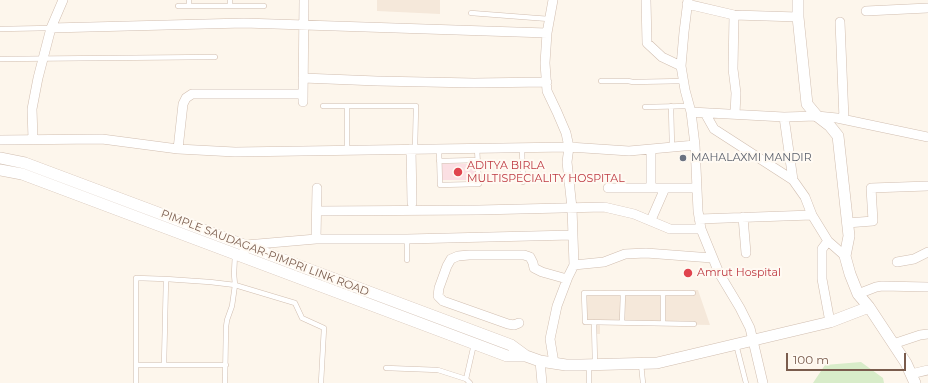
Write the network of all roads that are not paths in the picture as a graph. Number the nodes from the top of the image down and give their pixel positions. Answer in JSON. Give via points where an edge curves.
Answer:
{"nodes":[{"id":1,"x":63,"y":0,"type":"edge"},
{"id":2,"x":189,"y":0,"type":"edge"},
{"id":3,"x":230,"y":0,"type":"edge"},
{"id":4,"x":304,"y":0,"type":"edge"},
{"id":5,"x":553,"y":0,"type":"edge"},
{"id":6,"x":646,"y":0,"type":"edge"},
{"id":7,"x":798,"y":0,"type":"edge"},
{"id":8,"x":687,"y":2,"type":"edge"},
{"id":9,"x":178,"y":6,"type":"dead end"},
{"id":10,"x":189,"y":6,"type":"junction"},
{"id":11,"x":230,"y":6,"type":"junction"},
{"id":12,"x":264,"y":6,"type":"dead end"},
{"id":13,"x":928,"y":8,"type":"edge"},
{"id":14,"x":866,"y":11,"type":"dead end"},
{"id":15,"x":471,"y":13,"type":"dead end"},
{"id":16,"x":734,"y":15,"type":"junction"},
{"id":17,"x":798,"y":17,"type":"junction"},
{"id":18,"x":549,"y":19,"type":"junction"},
{"id":19,"x":840,"y":22,"type":"dead end"},
{"id":20,"x":304,"y":25,"type":"junction"},
{"id":21,"x":52,"y":28,"type":"junction"},
{"id":22,"x":0,"y":29,"type":"edge"},
{"id":23,"x":547,"y":33,"type":"junction"},
{"id":24,"x":44,"y":57,"type":"junction"},
{"id":25,"x":215,"y":57,"type":"dead end"},
{"id":26,"x":0,"y":58,"type":"edge"},
{"id":27,"x":681,"y":66,"type":"junction"},
{"id":28,"x":303,"y":78,"type":"junction"},
{"id":29,"x":601,"y":81,"type":"dead end"},
{"id":30,"x":684,"y":81,"type":"junction"},
{"id":31,"x":547,"y":82,"type":"junction"},
{"id":32,"x":323,"y":106,"type":"dead end"},
{"id":33,"x":347,"y":106,"type":"junction"},
{"id":34,"x":672,"y":106,"type":"junction"},
{"id":35,"x":645,"y":107,"type":"dead end"},
{"id":36,"x":690,"y":109,"type":"junction"},
{"id":37,"x":705,"y":113,"type":"junction"},
{"id":38,"x":735,"y":114,"type":"junction"},
{"id":39,"x":817,"y":116,"type":"junction"},
{"id":40,"x":784,"y":117,"type":"junction"},
{"id":41,"x":844,"y":120,"type":"junction"},
{"id":42,"x":928,"y":137,"type":"edge"},
{"id":43,"x":0,"y":140,"type":"edge"},
{"id":44,"x":33,"y":140,"type":"junction"},
{"id":45,"x":695,"y":145,"type":"junction"},
{"id":46,"x":569,"y":147,"type":"junction"},
{"id":47,"x":672,"y":147,"type":"junction"},
{"id":48,"x":477,"y":148,"type":"junction"},
{"id":49,"x":522,"y":148,"type":"junction"},
{"id":50,"x":178,"y":149,"type":"junction"},
{"id":51,"x":413,"y":149,"type":"junction"},
{"id":52,"x":439,"y":149,"type":"junction"},
{"id":53,"x":651,"y":149,"type":"junction"},
{"id":54,"x":347,"y":150,"type":"junction"},
{"id":55,"x":0,"y":158,"type":"edge"},
{"id":56,"x":478,"y":160,"type":"junction"},
{"id":57,"x":439,"y":161,"type":"junction"},
{"id":58,"x":0,"y":170,"type":"edge"},
{"id":59,"x":793,"y":180,"type":"junction"},
{"id":60,"x":523,"y":182,"type":"dead end"},
{"id":61,"x":928,"y":186,"type":"edge"},
{"id":62,"x":317,"y":188,"type":"dead end"},
{"id":63,"x":608,"y":188,"type":"dead end"},
{"id":64,"x":651,"y":188,"type":"junction"},
{"id":65,"x":665,"y":188,"type":"junction"},
{"id":66,"x":697,"y":188,"type":"junction"},
{"id":67,"x":412,"y":203,"type":"dead end"},
{"id":68,"x":572,"y":208,"type":"junction"},
{"id":69,"x":316,"y":211,"type":"junction"},
{"id":70,"x":812,"y":215,"type":"junction"},
{"id":71,"x":742,"y":217,"type":"junction"},
{"id":72,"x":699,"y":219,"type":"junction"},
{"id":73,"x":651,"y":220,"type":"junction"},
{"id":74,"x":847,"y":223,"type":"junction"},
{"id":75,"x":701,"y":230,"type":"junction"},
{"id":76,"x":572,"y":235,"type":"junction"},
{"id":77,"x":316,"y":239,"type":"junction"},
{"id":78,"x":407,"y":239,"type":"junction"},
{"id":79,"x":828,"y":241,"type":"junction"},
{"id":80,"x":246,"y":245,"type":"junction"},
{"id":81,"x":928,"y":252,"type":"edge"},
{"id":82,"x":746,"y":253,"type":"dead end"},
{"id":83,"x":238,"y":255,"type":"junction"},
{"id":84,"x":845,"y":256,"type":"junction"},
{"id":85,"x":712,"y":258,"type":"junction"},
{"id":86,"x":407,"y":260,"type":"dead end"},
{"id":87,"x":897,"y":262,"type":"dead end"},
{"id":88,"x":574,"y":265,"type":"junction"},
{"id":89,"x":166,"y":279,"type":"junction"},
{"id":90,"x":567,"y":279,"type":"junction"},
{"id":91,"x":235,"y":285,"type":"junction"},
{"id":92,"x":928,"y":287,"type":"edge"},
{"id":93,"x":623,"y":293,"type":"junction"},
{"id":94,"x":663,"y":293,"type":"junction"},
{"id":95,"x":693,"y":293,"type":"dead end"},
{"id":96,"x":858,"y":294,"type":"junction"},
{"id":97,"x":869,"y":307,"type":"junction"},
{"id":98,"x":594,"y":322,"type":"junction"},
{"id":99,"x":622,"y":322,"type":"junction"},
{"id":100,"x":830,"y":322,"type":"junction"},
{"id":101,"x":519,"y":323,"type":"dead end"},
{"id":102,"x":663,"y":323,"type":"junction"},
{"id":103,"x":694,"y":324,"type":"dead end"},
{"id":104,"x":928,"y":334,"type":"edge"},
{"id":105,"x":753,"y":340,"type":"junction"},
{"id":106,"x":474,"y":344,"type":"junction"},
{"id":107,"x":736,"y":344,"type":"junction"},
{"id":108,"x":893,"y":344,"type":"junction"},
{"id":109,"x":526,"y":356,"type":"junction"},
{"id":110,"x":540,"y":361,"type":"junction"},
{"id":111,"x":554,"y":364,"type":"junction"},
{"id":112,"x":641,"y":364,"type":"junction"},
{"id":113,"x":136,"y":365,"type":"junction"},
{"id":114,"x":164,"y":365,"type":"junction"},
{"id":115,"x":592,"y":365,"type":"junction"},
{"id":116,"x":226,"y":366,"type":"junction"},
{"id":117,"x":386,"y":368,"type":"dead end"},
{"id":118,"x":928,"y":370,"type":"edge"},
{"id":119,"x":466,"y":379,"type":"junction"},
{"id":120,"x":913,"y":379,"type":"edge"},
{"id":121,"x":136,"y":383,"type":"edge"},
{"id":122,"x":225,"y":383,"type":"edge"},
{"id":123,"x":321,"y":383,"type":"edge"},
{"id":124,"x":470,"y":383,"type":"edge"},
{"id":125,"x":542,"y":383,"type":"edge"},
{"id":126,"x":590,"y":383,"type":"edge"},
{"id":127,"x":643,"y":383,"type":"edge"},
{"id":128,"x":746,"y":383,"type":"edge"},
{"id":129,"x":763,"y":383,"type":"edge"}],
"edges":[{"from":1,"to":21,"type":"street"},
{"from":2,"to":10,"type":"lane"},
{"from":3,"to":11,"type":"lane"},
{"from":4,"to":20,"type":"street"},
{"from":5,"to":18,"type":"street"},
{"from":6,"to":27,"type":"street","via":[[647,43],[662,57]]},
{"from":7,"to":17,"type":"street"},
{"from":8,"to":16,"type":"street"},
{"from":8,"to":27,"type":"street"},
{"from":9,"to":10,"type":"lane"},
{"from":10,"to":11,"type":"lane"},
{"from":11,"to":12,"type":"lane"},
{"from":13,"to":14,"type":"street"},
{"from":15,"to":18,"type":"lane"},
{"from":16,"to":17,"type":"street"},
{"from":16,"to":38,"type":"street"},
{"from":17,"to":39,"type":"street","via":[[807,104]]},
{"from":18,"to":23,"type":"street"},
{"from":19,"to":41,"type":"street"},
{"from":20,"to":21,"type":"street","via":[[244,23]]},
{"from":20,"to":23,"type":"street"},
{"from":20,"to":28,"type":"street"},
{"from":21,"to":22,"type":"lane"},
{"from":21,"to":24,"type":"street"},
{"from":23,"to":31,"type":"street"},
{"from":24,"to":25,"type":"lane"},
{"from":24,"to":26,"type":"lane"},
{"from":24,"to":44,"type":"street","via":[[32,109]]},
{"from":27,"to":30,"type":"street"},
{"from":28,"to":31,"type":"street","via":[[474,83]]},
{"from":28,"to":50,"type":"street","via":[[303,98],[192,94],[182,104]]},
{"from":29,"to":30,"type":"lane"},
{"from":30,"to":36,"type":"street"},
{"from":31,"to":46,"type":"street","via":[[547,91],[566,133]]},
{"from":32,"to":33,"type":"lane"},
{"from":33,"to":51,"type":"lane","via":[[416,106]]},
{"from":33,"to":54,"type":"lane"},
{"from":34,"to":35,"type":"lane"},
{"from":34,"to":36,"type":"lane"},
{"from":34,"to":47,"type":"lane"},
{"from":36,"to":37,"type":"street"},
{"from":36,"to":45,"type":"street"},
{"from":37,"to":38,"type":"street"},
{"from":37,"to":59,"type":"street","via":[[714,129]]},
{"from":38,"to":40,"type":"street"},
{"from":39,"to":40,"type":"street"},
{"from":39,"to":41,"type":"street"},
{"from":39,"to":74,"type":"street","via":[[838,136]]},
{"from":40,"to":59,"type":"street"},
{"from":41,"to":42,"type":"street"},
{"from":43,"to":44,"type":"street"},
{"from":44,"to":50,"type":"street","via":[[102,139]]},
{"from":45,"to":47,"type":"street"},
{"from":45,"to":66,"type":"street"},
{"from":46,"to":49,"type":"street"},
{"from":46,"to":53,"type":"street","via":[[629,151]]},
{"from":46,"to":68,"type":"street","via":[[567,162]]},
{"from":47,"to":53,"type":"street"},
{"from":48,"to":49,"type":"street"},
{"from":48,"to":52,"type":"street"},
{"from":48,"to":56,"type":"lane"},
{"from":49,"to":60,"type":"lane"},
{"from":50,"to":54,"type":"street","via":[[235,152]]},
{"from":51,"to":52,"type":"street"},
{"from":51,"to":54,"type":"street"},
{"from":51,"to":67,"type":"street"},
{"from":52,"to":57,"type":"lane"},
{"from":53,"to":64,"type":"street"},
{"from":55,"to":80,"type":"street","name":"PIMPLE SAUDAGAR-PIMPRI LINK ROAD","via":[[25,163]]},
{"from":56,"to":57,"type":"lane"},
{"from":56,"to":57,"type":"lane","via":[[479,184],[440,185]]},
{"from":58,"to":83,"type":"street","name":"PIMPLE SAUDAGAR-PIMPRI LINK ROAD","via":[[22,174]]},
{"from":59,"to":70,"type":"street","via":[[805,197]]},
{"from":61,"to":74,"type":"street","via":[[871,188],[873,220]]},
{"from":62,"to":69,"type":"street"},
{"from":63,"to":64,"type":"street"},
{"from":64,"to":65,"type":"street"},
{"from":65,"to":66,"type":"street"},
{"from":65,"to":73,"type":"street"},
{"from":66,"to":72,"type":"street"},
{"from":68,"to":69,"type":"street"},
{"from":68,"to":73,"type":"street","via":[[604,207]]},
{"from":68,"to":76,"type":"street"},
{"from":69,"to":77,"type":"street"},
{"from":70,"to":71,"type":"street"},
{"from":70,"to":79,"type":"street"},
{"from":71,"to":72,"type":"street"},
{"from":71,"to":82,"type":"street"},
{"from":72,"to":75,"type":"street"},
{"from":73,"to":75,"type":"street","via":[[670,229]]},
{"from":74,"to":84,"type":"street"},
{"from":75,"to":85,"type":"street"},
{"from":76,"to":78,"type":"street"},
{"from":76,"to":88,"type":"street"},
{"from":77,"to":78,"type":"street"},
{"from":77,"to":80,"type":"street"},
{"from":78,"to":86,"type":"lane"},
{"from":79,"to":84,"type":"street"},
{"from":79,"to":100,"type":"street","via":[[822,249],[822,279]]},
{"from":80,"to":83,"type":"street"},
{"from":80,"to":109,"type":"street","name":"PIMPLE SAUDAGAR-PIMPRI LINK ROAD","via":[[511,345]]},
{"from":81,"to":87,"type":"street","via":[[914,259]]},
{"from":83,"to":91,"type":"lane","via":[[234,274]]},
{"from":83,"to":106,"type":"street","name":"PIMPLE SAUDAGAR-PIMPRI LINK ROAD"},
{"from":84,"to":96,"type":"street"},
{"from":85,"to":88,"type":"street","via":[[624,254],[604,262]]},
{"from":85,"to":105,"type":"street","via":[[740,308]]},
{"from":88,"to":90,"type":"street"},
{"from":89,"to":91,"type":"lane"},
{"from":89,"to":113,"type":"lane","via":[[136,278]]},
{"from":89,"to":114,"type":"lane"},
{"from":90,"to":101,"type":"street","via":[[534,268],[530,257],[524,255],[469,255],[451,258],[438,296],[444,301],[508,324]]},
{"from":90,"to":111,"type":"street","via":[[557,306],[550,340]]},
{"from":91,"to":116,"type":"lane","via":[[227,320]]},
{"from":91,"to":123,"type":"lane","via":[[295,303],[302,318],[324,328]]},
{"from":92,"to":96,"type":"street","via":[[882,286]]},
{"from":93,"to":94,"type":"lane"},
{"from":93,"to":98,"type":"lane","via":[[584,293],[584,322]]},
{"from":93,"to":99,"type":"lane"},
{"from":94,"to":95,"type":"lane"},
{"from":94,"to":102,"type":"lane"},
{"from":96,"to":97,"type":"street"},
{"from":97,"to":100,"type":"street","name":"PIMPLE SAUDAGAR-PIMPRI LINK ROAD"},
{"from":97,"to":108,"type":"street"},
{"from":98,"to":99,"type":"lane"},
{"from":98,"to":115,"type":"lane"},
{"from":99,"to":102,"type":"lane"},
{"from":100,"to":105,"type":"street","name":"PIMPLE SAUDAGAR-PIMPRI LINK ROAD"},
{"from":102,"to":103,"type":"lane"},
{"from":104,"to":108,"type":"street"},
{"from":105,"to":107,"type":"street","name":"PIMPLE SAUDAGAR-PIMPRI LINK ROAD"},
{"from":105,"to":129,"type":"street"},
{"from":106,"to":109,"type":"street","name":"PIMPLE SAUDAGAR-PIMPRI LINK ROAD","via":[[507,356]]},
{"from":106,"to":119,"type":"lane"},
{"from":107,"to":112,"type":"street","name":"PIMPLE SAUDAGAR-PIMPRI LINK ROAD","via":[[677,359]]},
{"from":107,"to":128,"type":"lane"},
{"from":108,"to":120,"type":"street"},
{"from":109,"to":110,"type":"street","name":"PIMPLE SAUDAGAR-PIMPRI LINK ROAD"},
{"from":110,"to":111,"type":"street","name":"PIMPLE SAUDAGAR-PIMPRI LINK ROAD"},
{"from":110,"to":125,"type":"street"},
{"from":111,"to":115,"type":"street","name":"PIMPLE SAUDAGAR-PIMPRI LINK ROAD"},
{"from":112,"to":115,"type":"street","name":"PIMPLE SAUDAGAR-PIMPRI LINK ROAD"},
{"from":112,"to":127,"type":"lane"},
{"from":113,"to":114,"type":"lane"},
{"from":113,"to":121,"type":"lane"},
{"from":114,"to":116,"type":"lane"},
{"from":115,"to":126,"type":"lane"},
{"from":116,"to":122,"type":"lane"},
{"from":117,"to":119,"type":"lane","via":[[438,370]]},
{"from":118,"to":120,"type":"street"},
{"from":119,"to":124,"type":"lane"}]}
